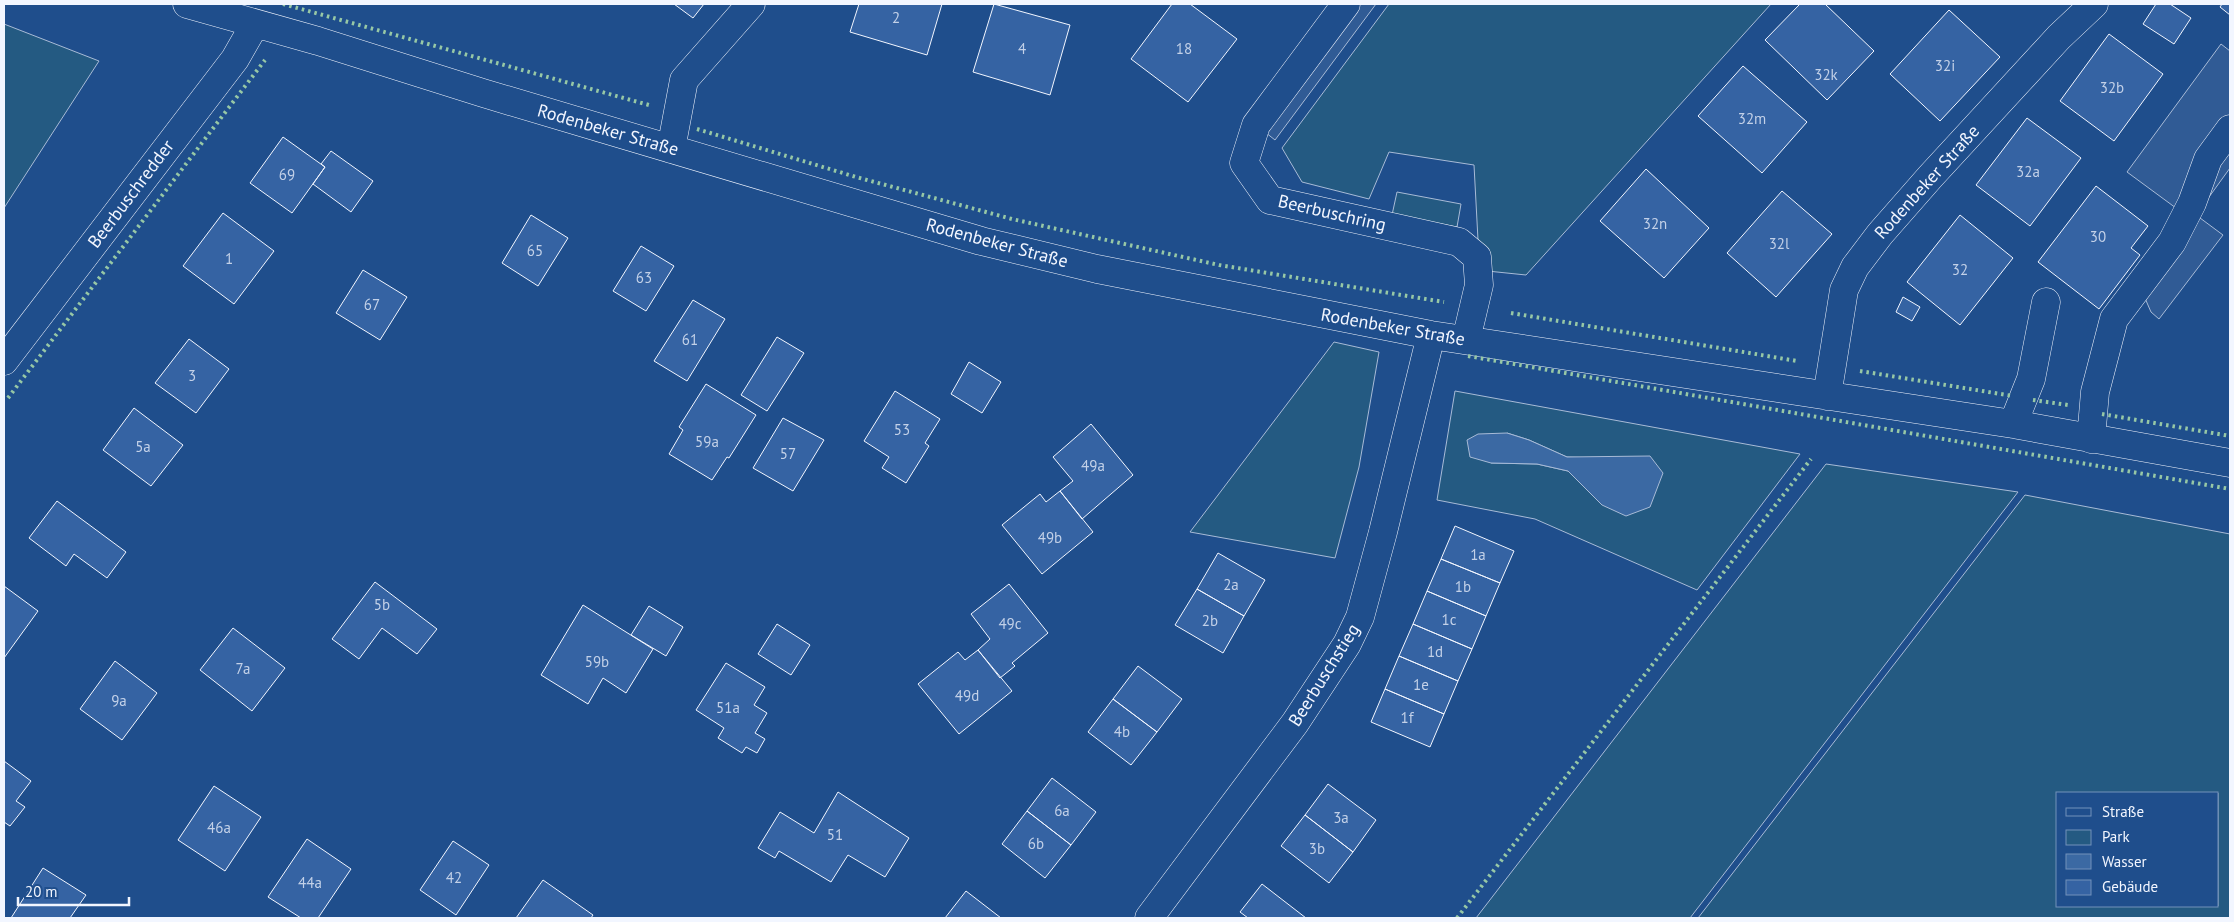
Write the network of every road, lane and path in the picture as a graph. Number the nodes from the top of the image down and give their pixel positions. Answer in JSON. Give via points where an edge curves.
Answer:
{"nodes":[{"id":1,"x":187,"y":4,"type":"edge"},
{"id":2,"x":750,"y":4,"type":"edge"},
{"id":3,"x":1346,"y":4,"type":"edge"},
{"id":4,"x":2094,"y":4,"type":"edge"},
{"id":5,"x":255,"y":24,"type":"junction"},
{"id":6,"x":2230,"y":128,"type":"edge"},
{"id":7,"x":671,"y":149,"type":"junction"},
{"id":8,"x":2046,"y":302,"type":"dead end"},
{"id":9,"x":1430,"y":335,"type":"junction"},
{"id":10,"x":1466,"y":340,"type":"junction"},
{"id":11,"x":4,"y":361,"type":"edge"},
{"id":12,"x":1827,"y":396,"type":"junction"},
{"id":13,"x":2013,"y":424,"type":"junction"},
{"id":14,"x":2091,"y":439,"type":"junction"},
{"id":15,"x":2230,"y":463,"type":"edge"},
{"id":16,"x":1149,"y":918,"type":"edge"}],
"edges":[{"from":1,"to":5,"type":"street","name":"Rodenbeker Straße"},
{"from":2,"to":7,"type":"street","via":[[684,80]]},
{"from":3,"to":10,"type":"street","name":"Beerbuschring","via":[[1256,125],[1244,162],[1270,200],[1459,242],[1477,257],[1479,285]]},
{"from":4,"to":12,"type":"street","name":"Rodenbeker Straße","via":[[2059,37],[1930,177],[1855,267],[1844,290]]},
{"from":5,"to":7,"type":"street","name":"Rodenbeker Straße"},
{"from":5,"to":11,"type":"street","name":"Beerbuschredder","via":[[235,59]]},
{"from":6,"to":14,"type":"street","via":[[2208,159],[2192,203],[2172,242],[2114,319],[2095,392]]},
{"from":7,"to":9,"type":"street","name":"Rodenbeker Straße","via":[[981,241],[1097,269]]},
{"from":8,"to":13,"type":"street","via":[[2031,379]]},
{"from":9,"to":10,"type":"street","name":"Rodenbeker Straße"},
{"from":9,"to":16,"type":"street","name":"Beerbuschstieg","via":[[1384,532],[1360,617],[1347,644],[1295,723]]},
{"from":10,"to":12,"type":"street","name":"Rodenbeker Straße"},
{"from":12,"to":13,"type":"street","name":"Rodenbeker Straße"},
{"from":13,"to":14,"type":"street","name":"Rodenbeker Straße"},
{"from":14,"to":15,"type":"street","name":"Rodenbeker Straße"}]}
